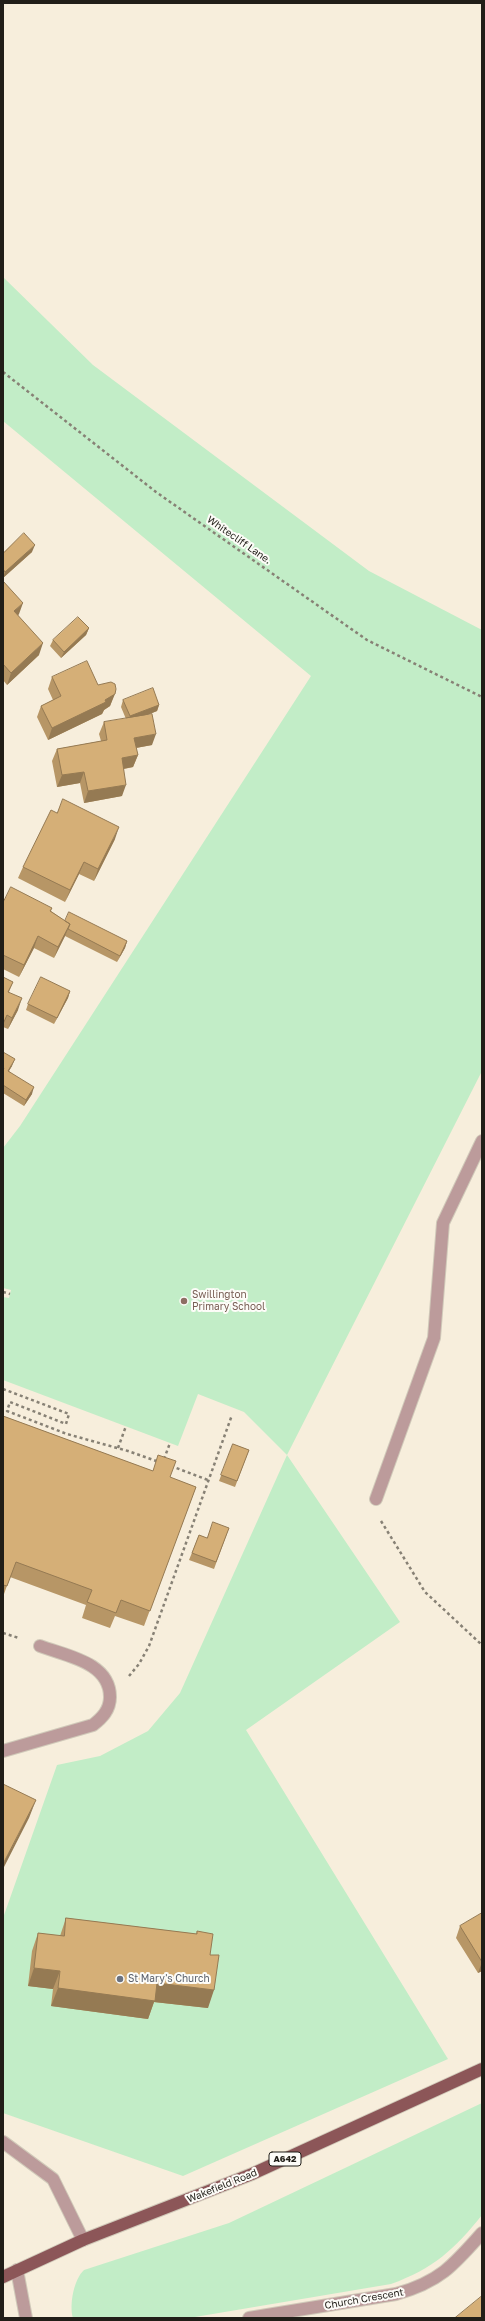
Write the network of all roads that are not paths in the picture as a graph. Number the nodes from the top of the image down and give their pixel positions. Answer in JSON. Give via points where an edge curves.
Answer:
{"nodes":[{"id":1,"x":482,"y":1141,"type":"edge"},
{"id":2,"x":376,"y":1499,"type":"road end"},
{"id":3,"x":40,"y":1646,"type":"dead end"},
{"id":4,"x":3,"y":1751,"type":"edge"},
{"id":5,"x":482,"y":2069,"type":"edge"},
{"id":6,"x":3,"y":2142,"type":"edge"},
{"id":7,"x":482,"y":2233,"type":"edge"},
{"id":8,"x":83,"y":2240,"type":"junction"},
{"id":9,"x":17,"y":2270,"type":"junction"},
{"id":10,"x":3,"y":2277,"type":"edge"},
{"id":11,"x":26,"y":2318,"type":"edge"},
{"id":12,"x":249,"y":2318,"type":"edge"}],
"edges":[{"from":1,"to":2,"type":"street","via":[[443,1223],[434,1338]]},
{"from":3,"to":4,"type":"street","via":[[93,1666],[101,1672],[110,1691],[107,1711],[93,1725]]},
{"from":5,"to":8,"type":"main road","name":"Wakefield Road","number":"A642","via":[[252,2174]]},
{"from":6,"to":8,"type":"street","via":[[53,2179]]},
{"from":7,"to":12,"type":"street","name":"Church Crescent","via":[[450,2268],[419,2288]]},
{"from":8,"to":9,"type":"main road","name":"Wakefield Road","number":"A642"},
{"from":9,"to":10,"type":"main road","name":"Wakefield Road","number":"A642"},
{"from":9,"to":11,"type":"street"}]}
